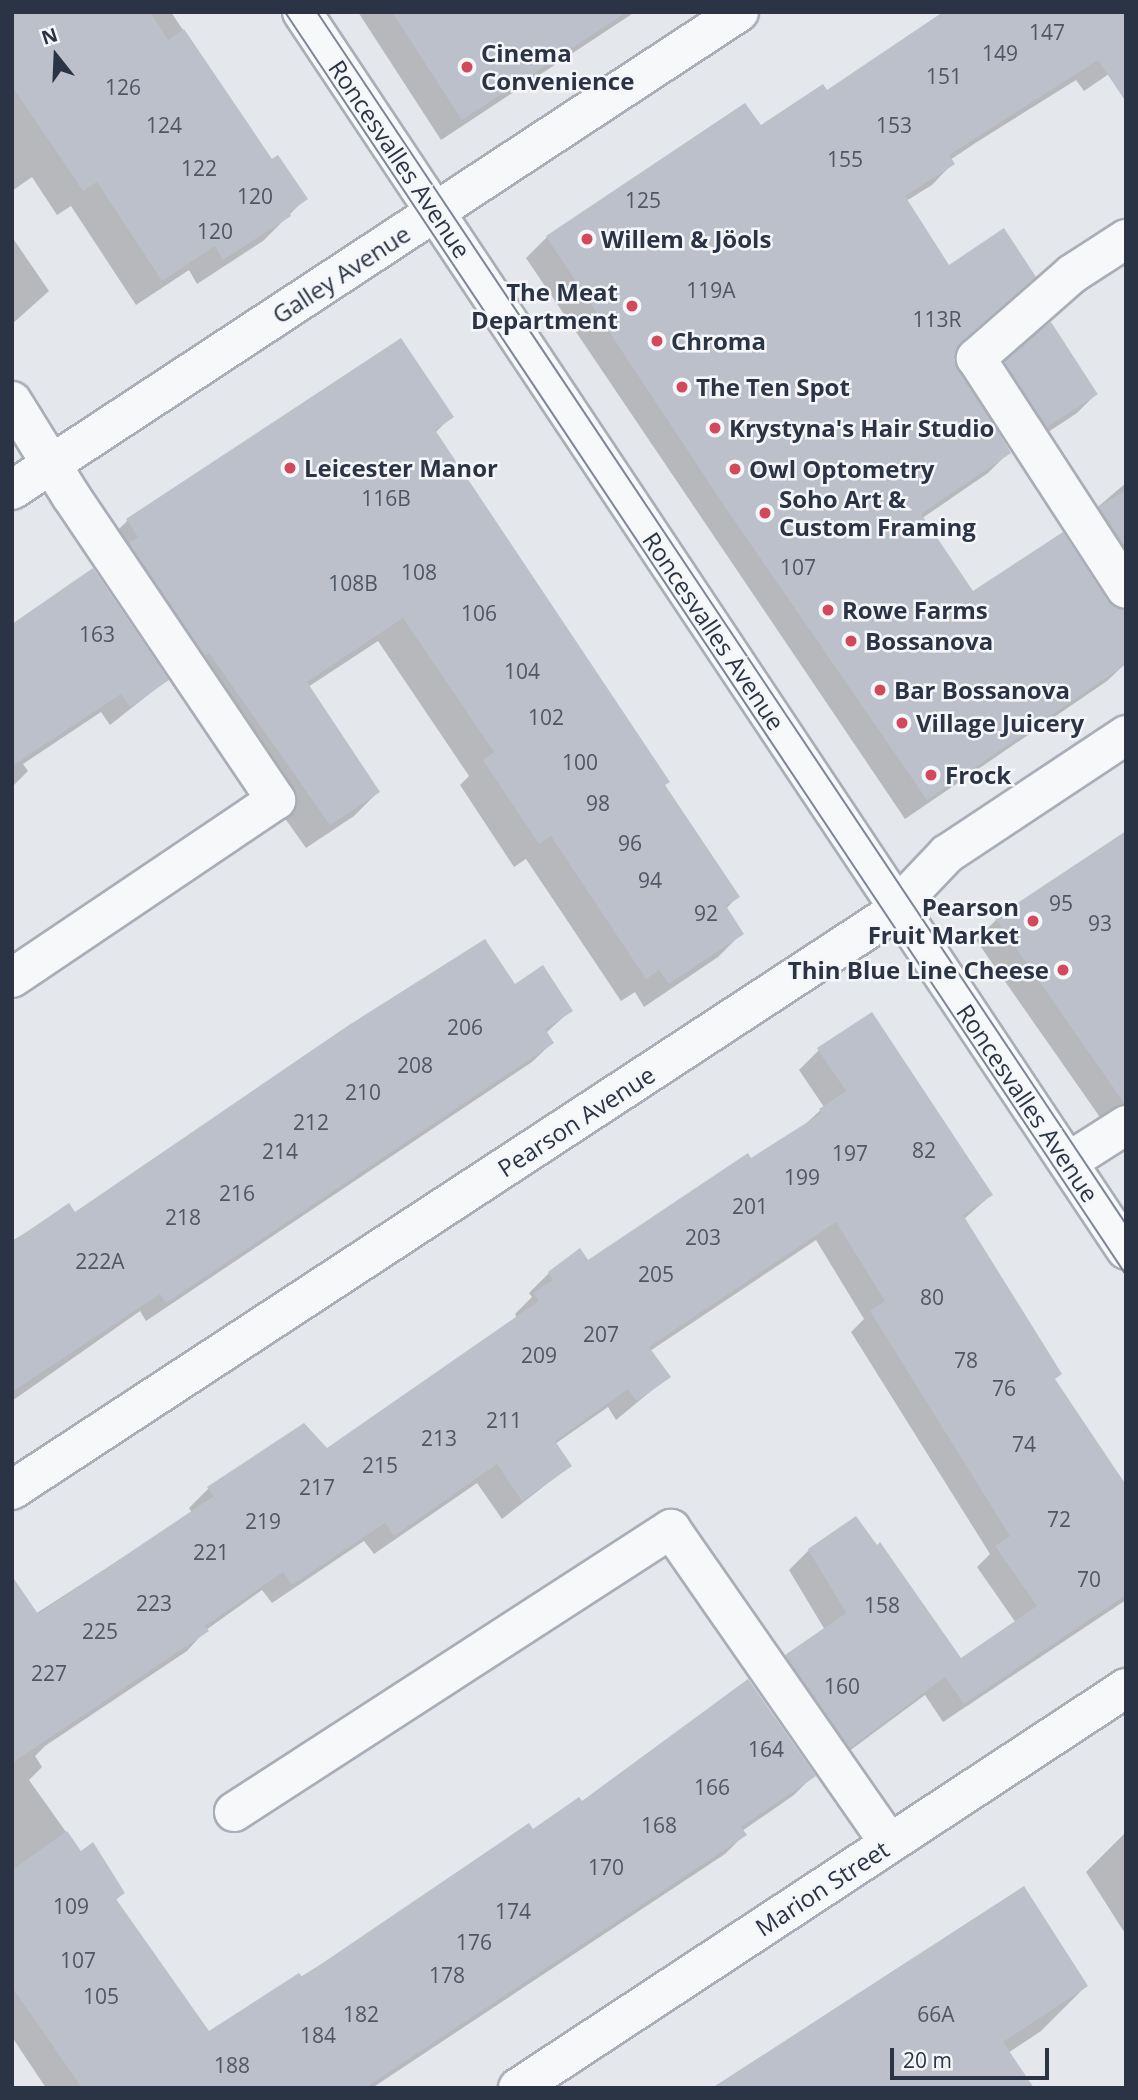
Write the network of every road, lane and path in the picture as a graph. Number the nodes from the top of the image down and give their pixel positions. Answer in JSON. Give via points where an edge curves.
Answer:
{"nodes":[{"id":1,"x":302,"y":12,"type":"edge"},
{"id":2,"x":740,"y":12,"type":"edge"},
{"id":3,"x":435,"y":213,"type":"junction"},
{"id":4,"x":1126,"y":239,"type":"edge"},
{"id":5,"x":12,"y":401,"type":"edge"},
{"id":6,"x":50,"y":465,"type":"junction"},
{"id":7,"x":12,"y":490,"type":"edge"},
{"id":8,"x":1126,"y":589,"type":"edge"},
{"id":9,"x":1126,"y":735,"type":"edge"},
{"id":10,"x":898,"y":907,"type":"junction"},
{"id":11,"x":12,"y":978,"type":"edge"},
{"id":12,"x":1126,"y":1125,"type":"edge"},
{"id":13,"x":1068,"y":1162,"type":"junction"},
{"id":14,"x":1126,"y":1250,"type":"edge"},
{"id":15,"x":12,"y":1490,"type":"edge"},
{"id":16,"x":1126,"y":1688,"type":"edge"},
{"id":17,"x":234,"y":1812,"type":"dead end"},
{"id":18,"x":889,"y":1843,"type":"junction"},
{"id":19,"x":518,"y":2088,"type":"edge"}],
"edges":[{"from":1,"to":3,"type":"street","name":"Roncesvalles Avenue"},
{"from":2,"to":3,"type":"street","name":"Galley Avenue"},
{"from":3,"to":6,"type":"street","name":"Galley Avenue"},
{"from":3,"to":10,"type":"street","name":"Roncesvalles Avenue"},
{"from":4,"to":8,"type":"street","via":[[1072,274],[976,358]]},
{"from":5,"to":6,"type":"street"},
{"from":6,"to":7,"type":"street","name":"Galley Avenue"},
{"from":6,"to":11,"type":"street","via":[[276,800]]},
{"from":9,"to":10,"type":"street","name":"Pearson Avenue","via":[[947,854]]},
{"from":10,"to":13,"type":"street","name":"Roncesvalles Avenue"},
{"from":10,"to":15,"type":"street","name":"Pearson Avenue"},
{"from":12,"to":13,"type":"street"},
{"from":13,"to":14,"type":"street","name":"Roncesvalles Avenue"},
{"from":16,"to":18,"type":"street","name":"Marion Street"},
{"from":17,"to":18,"type":"street","via":[[671,1529]]},
{"from":18,"to":19,"type":"street","name":"Marion Street"}]}
